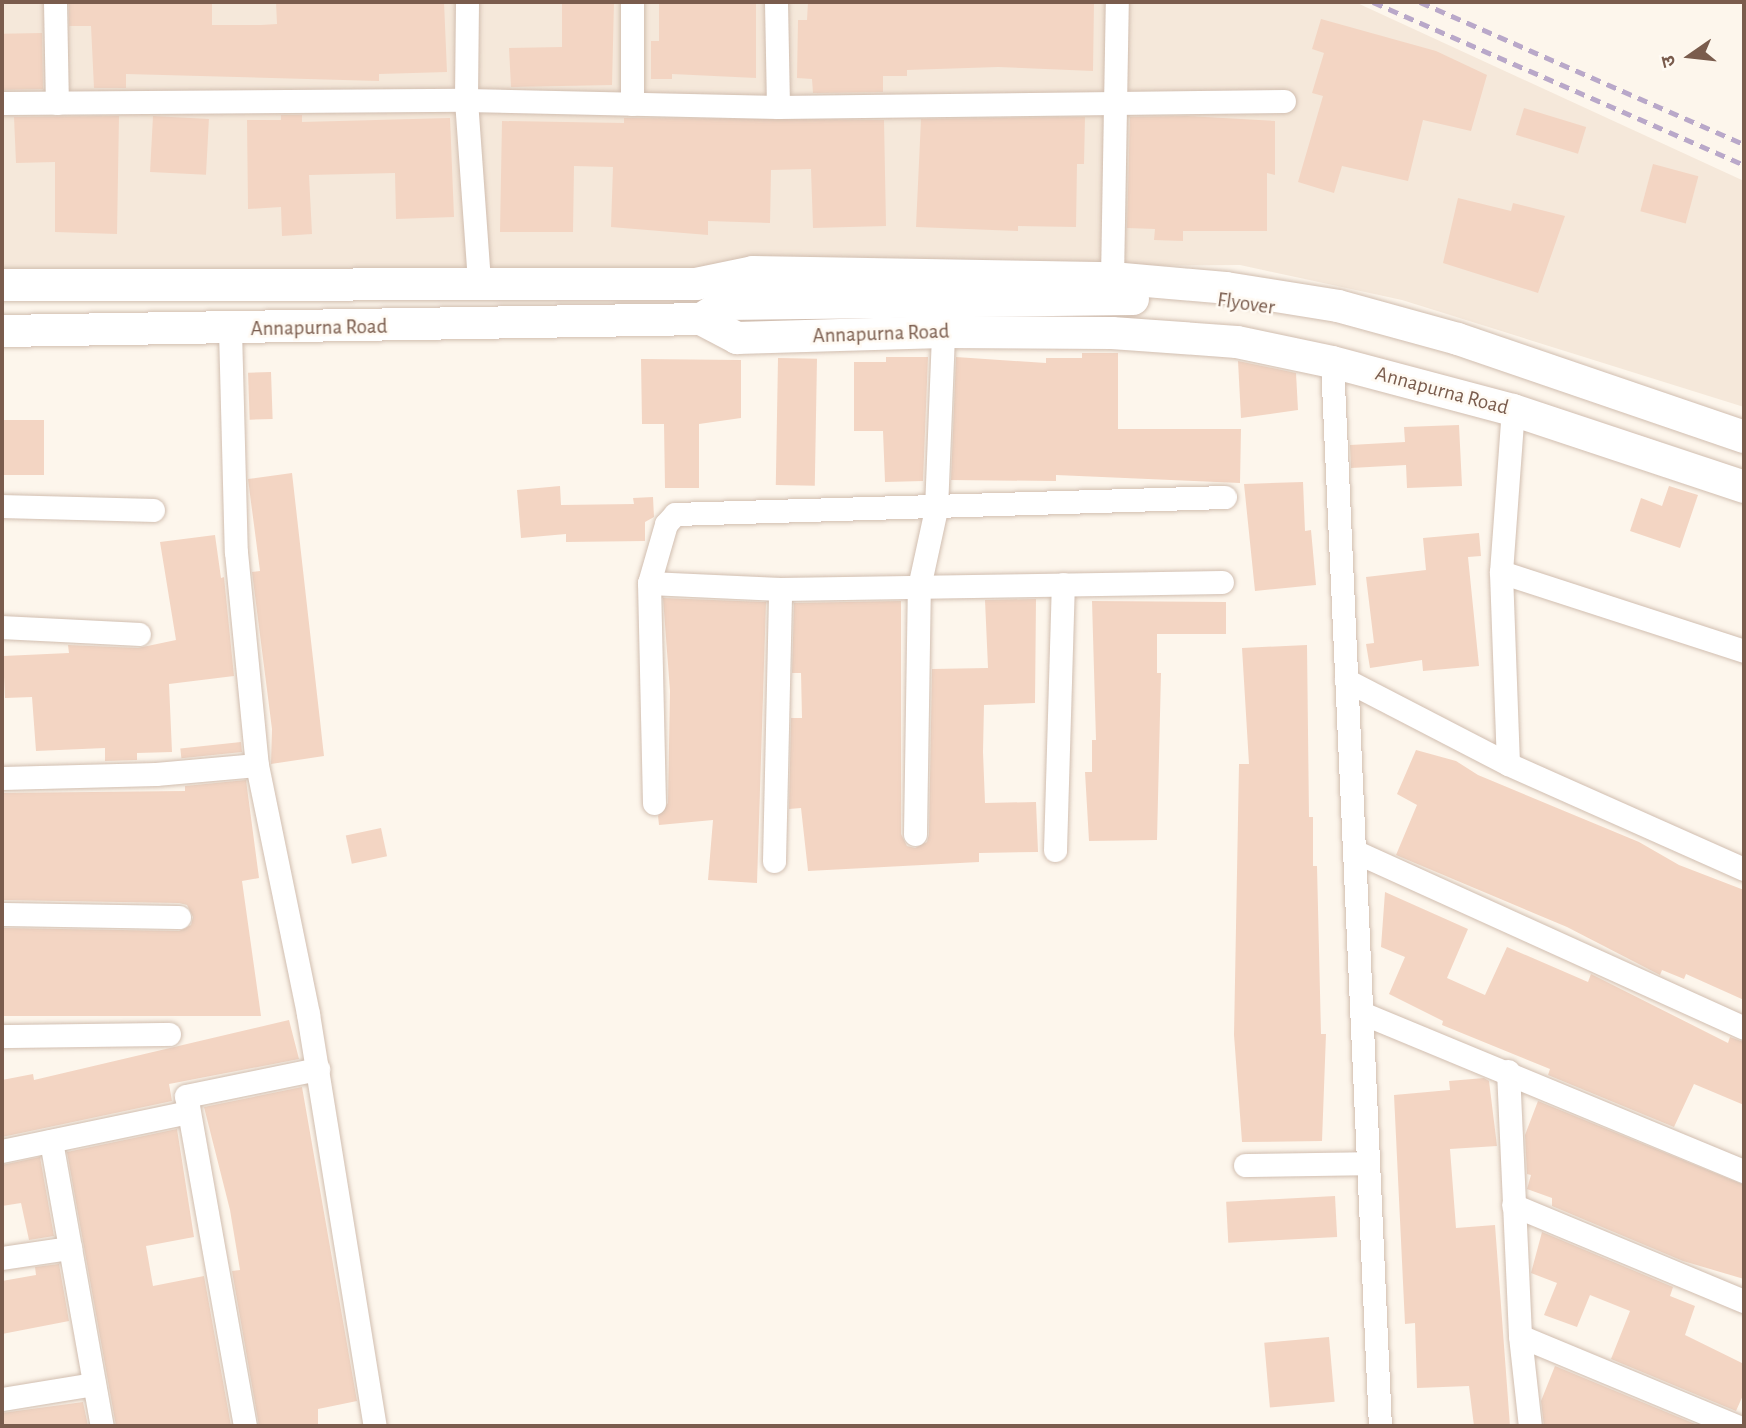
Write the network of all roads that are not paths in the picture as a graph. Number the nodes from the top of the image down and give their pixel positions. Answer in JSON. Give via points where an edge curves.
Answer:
{"nodes":[{"id":1,"x":55,"y":2,"type":"edge"},
{"id":2,"x":467,"y":2,"type":"edge"},
{"id":3,"x":632,"y":2,"type":"edge"},
{"id":4,"x":776,"y":2,"type":"edge"},
{"id":5,"x":1117,"y":2,"type":"edge"},
{"id":6,"x":466,"y":100,"type":"junction"},
{"id":7,"x":1284,"y":101,"type":"dead end"},
{"id":8,"x":2,"y":103,"type":"edge"},
{"id":9,"x":57,"y":103,"type":"junction"},
{"id":10,"x":632,"y":104,"type":"junction"},
{"id":11,"x":1113,"y":104,"type":"junction"},
{"id":12,"x":778,"y":107,"type":"junction"},
{"id":13,"x":1112,"y":278,"type":"junction"},
{"id":14,"x":479,"y":282,"type":"junction"},
{"id":15,"x":696,"y":284,"type":"junction"},
{"id":16,"x":2,"y":285,"type":"edge"},
{"id":17,"x":723,"y":309,"type":"junction"},
{"id":18,"x":230,"y":330,"type":"junction"},
{"id":19,"x":2,"y":331,"type":"edge"},
{"id":20,"x":943,"y":332,"type":"junction"},
{"id":21,"x":1332,"y":362,"type":"junction"},
{"id":22,"x":1513,"y":410,"type":"junction"},
{"id":23,"x":1744,"y":437,"type":"edge"},
{"id":24,"x":1744,"y":453,"type":"edge"},
{"id":25,"x":1744,"y":487,"type":"edge"},
{"id":26,"x":1225,"y":497,"type":"dead end"},
{"id":27,"x":2,"y":506,"type":"edge"},
{"id":28,"x":936,"y":509,"type":"junction"},
{"id":29,"x":153,"y":510,"type":"dead end"},
{"id":30,"x":1501,"y":572,"type":"junction"},
{"id":31,"x":1222,"y":582,"type":"dead end"},
{"id":32,"x":649,"y":583,"type":"junction"},
{"id":33,"x":1063,"y":584,"type":"junction"},
{"id":34,"x":919,"y":587,"type":"junction"},
{"id":35,"x":780,"y":589,"type":"junction"},
{"id":36,"x":2,"y":627,"type":"edge"},
{"id":37,"x":139,"y":634,"type":"dead end"},
{"id":38,"x":1744,"y":651,"type":"edge"},
{"id":39,"x":1346,"y":680,"type":"junction"},
{"id":40,"x":1508,"y":764,"type":"junction"},
{"id":41,"x":257,"y":765,"type":"junction"},
{"id":42,"x":2,"y":778,"type":"edge"},
{"id":43,"x":654,"y":803,"type":"dead end"},
{"id":44,"x":915,"y":834,"type":"dead end"},
{"id":45,"x":1055,"y":850,"type":"dead end"},
{"id":46,"x":1354,"y":851,"type":"junction"},
{"id":47,"x":774,"y":861,"type":"dead end"},
{"id":48,"x":1744,"y":869,"type":"edge"},
{"id":49,"x":2,"y":914,"type":"edge"},
{"id":50,"x":179,"y":917,"type":"dead end"},
{"id":51,"x":1362,"y":1013,"type":"junction"},
{"id":52,"x":1744,"y":1028,"type":"edge"},
{"id":53,"x":169,"y":1034,"type":"dead end"},
{"id":54,"x":2,"y":1035,"type":"edge"},
{"id":55,"x":318,"y":1069,"type":"junction"},
{"id":56,"x":1508,"y":1071,"type":"junction"},
{"id":57,"x":188,"y":1112,"type":"junction"},
{"id":58,"x":51,"y":1141,"type":"junction"},
{"id":59,"x":2,"y":1151,"type":"edge"},
{"id":60,"x":1368,"y":1163,"type":"junction"},
{"id":61,"x":1245,"y":1165,"type":"dead end"},
{"id":62,"x":1744,"y":1171,"type":"edge"},
{"id":63,"x":1513,"y":1205,"type":"junction"},
{"id":64,"x":70,"y":1248,"type":"junction"},
{"id":65,"x":2,"y":1258,"type":"edge"},
{"id":66,"x":1744,"y":1301,"type":"edge"},
{"id":67,"x":1520,"y":1336,"type":"junction"},
{"id":68,"x":94,"y":1384,"type":"junction"},
{"id":69,"x":2,"y":1399,"type":"edge"},
{"id":70,"x":102,"y":1426,"type":"edge"},
{"id":71,"x":245,"y":1426,"type":"edge"},
{"id":72,"x":375,"y":1426,"type":"edge"},
{"id":73,"x":1380,"y":1426,"type":"edge"},
{"id":74,"x":1530,"y":1426,"type":"edge"},
{"id":75,"x":1736,"y":1426,"type":"edge"}],
"edges":[{"from":1,"to":9,"type":"street"},
{"from":2,"to":6,"type":"street"},
{"from":3,"to":10,"type":"street"},
{"from":4,"to":12,"type":"street"},
{"from":5,"to":11,"type":"street"},
{"from":6,"to":9,"type":"street"},
{"from":6,"to":10,"type":"street"},
{"from":6,"to":14,"type":"street"},
{"from":7,"to":11,"type":"street"},
{"from":8,"to":9,"type":"street"},
{"from":10,"to":12,"type":"street"},
{"from":11,"to":12,"type":"street"},
{"from":11,"to":13,"type":"street"},
{"from":13,"to":15,"type":"main road","via":[[753,272]]},
{"from":13,"to":23,"type":"main road","via":[[1226,288],[1338,306],[1458,339]]},
{"from":14,"to":15,"type":"main road"},
{"from":14,"to":16,"type":"main road"},
{"from":15,"to":17,"type":"main road"},
{"from":17,"to":18,"type":"main road","name":"Annapurna Road"},
{"from":17,"to":20,"type":"main road","name":"Annapurna Road","via":[[737,338]]},
{"from":17,"to":24,"type":"main road","name":"Flyover","via":[[1198,298],[1321,315],[1412,337],[1489,368]]},
{"from":18,"to":19,"type":"main road","name":"Annapurna Road"},
{"from":18,"to":41,"type":"street","via":[[236,552]]},
{"from":20,"to":21,"type":"main road","name":"Annapurna Road","via":[[1112,333],[1237,342]]},
{"from":20,"to":28,"type":"street"},
{"from":21,"to":22,"type":"main road","name":"Annapurna Road"},
{"from":21,"to":39,"type":"street"},
{"from":22,"to":25,"type":"main road","name":"Annapurna Road"},
{"from":22,"to":30,"type":"street"},
{"from":26,"to":28,"type":"street"},
{"from":27,"to":29,"type":"street"},
{"from":28,"to":32,"type":"street","via":[[675,514],[666,524]]},
{"from":28,"to":34,"type":"street"},
{"from":30,"to":38,"type":"street"},
{"from":30,"to":40,"type":"street"},
{"from":31,"to":33,"type":"street"},
{"from":32,"to":35,"type":"street"},
{"from":32,"to":43,"type":"street"},
{"from":33,"to":34,"type":"street"},
{"from":33,"to":45,"type":"street"},
{"from":34,"to":35,"type":"street"},
{"from":34,"to":44,"type":"street"},
{"from":35,"to":47,"type":"street"},
{"from":36,"to":37,"type":"street"},
{"from":39,"to":40,"type":"street"},
{"from":39,"to":46,"type":"street"},
{"from":40,"to":48,"type":"street"},
{"from":41,"to":42,"type":"street","via":[[156,774]]},
{"from":41,"to":55,"type":"street"},
{"from":46,"to":51,"type":"street"},
{"from":46,"to":52,"type":"street"},
{"from":49,"to":50,"type":"street"},
{"from":51,"to":56,"type":"street"},
{"from":51,"to":60,"type":"street"},
{"from":53,"to":54,"type":"street"},
{"from":55,"to":57,"type":"street","via":[[186,1096]]},
{"from":55,"to":72,"type":"street"},
{"from":56,"to":62,"type":"street"},
{"from":56,"to":63,"type":"street"},
{"from":57,"to":58,"type":"street"},
{"from":57,"to":71,"type":"street"},
{"from":58,"to":59,"type":"street"},
{"from":58,"to":64,"type":"street"},
{"from":60,"to":61,"type":"street"},
{"from":60,"to":73,"type":"street"},
{"from":63,"to":66,"type":"street"},
{"from":63,"to":67,"type":"street"},
{"from":64,"to":65,"type":"street"},
{"from":64,"to":68,"type":"street"},
{"from":67,"to":74,"type":"street"},
{"from":67,"to":75,"type":"street"},
{"from":68,"to":69,"type":"street"},
{"from":68,"to":70,"type":"street"}]}
